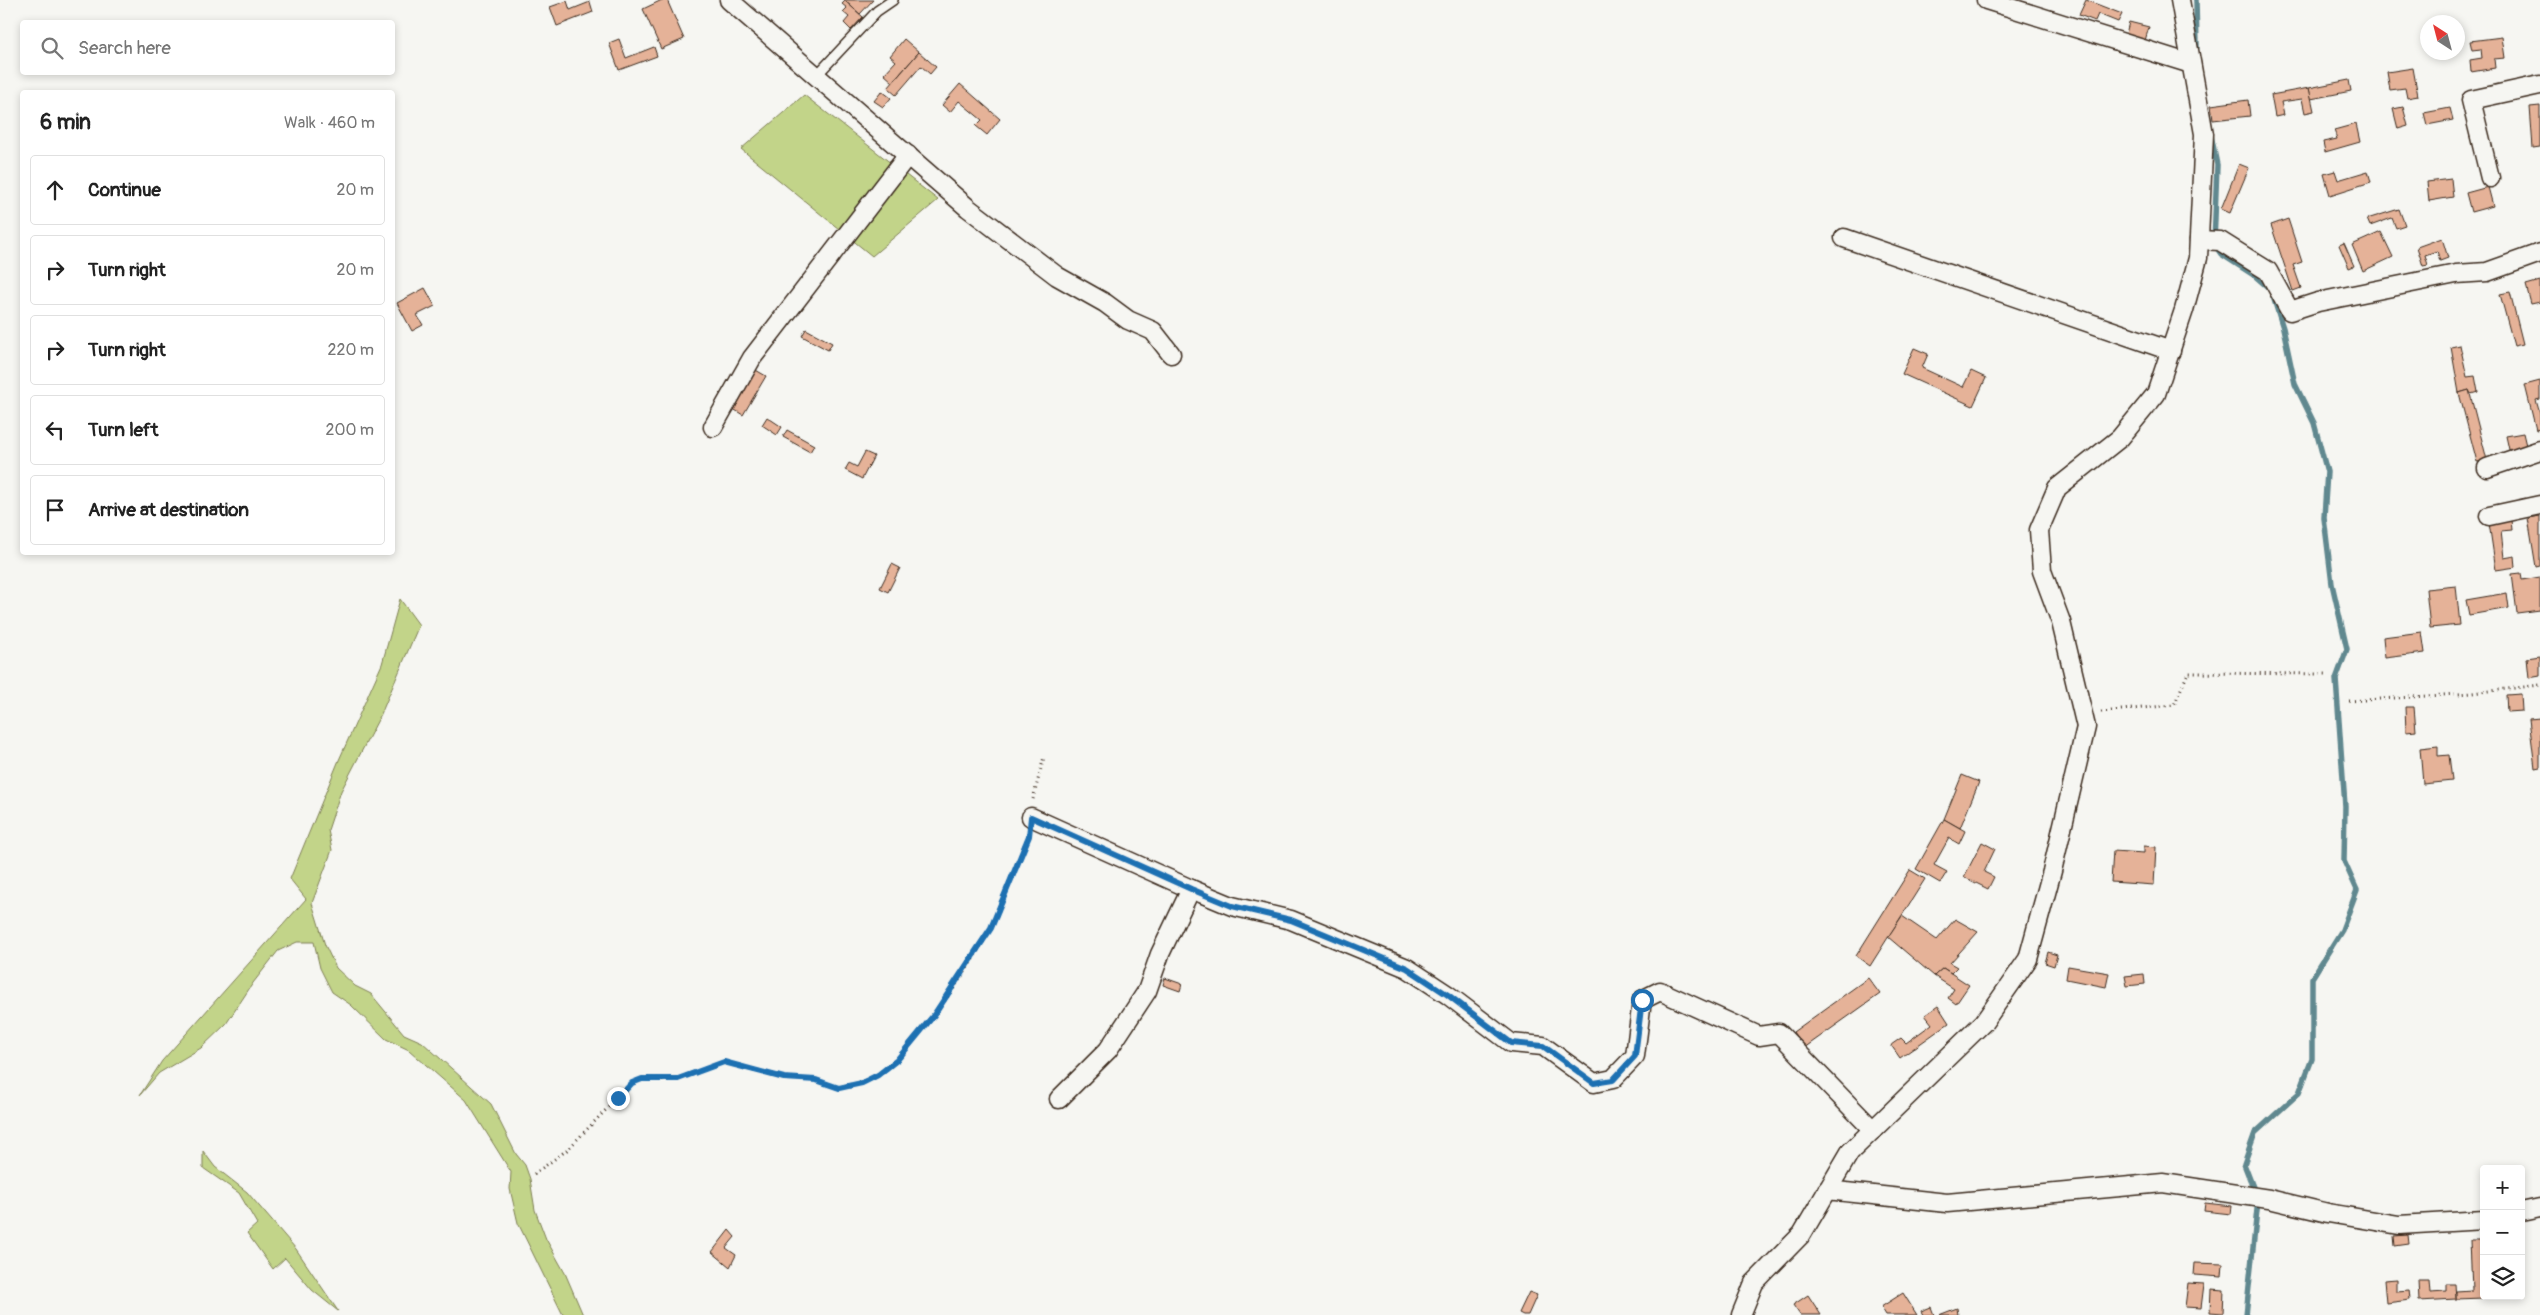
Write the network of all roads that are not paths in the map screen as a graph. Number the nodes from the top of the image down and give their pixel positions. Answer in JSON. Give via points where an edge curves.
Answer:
{"nodes":[{"id":1,"x":729,"y":0,"type":"edge"},
{"id":2,"x":893,"y":0,"type":"edge"},
{"id":3,"x":1986,"y":0,"type":"edge"},
{"id":4,"x":2180,"y":0,"type":"edge"},
{"id":5,"x":2191,"y":64,"type":"junction"},
{"id":6,"x":816,"y":76,"type":"junction"},
{"id":7,"x":2540,"y":85,"type":"edge"},
{"id":8,"x":908,"y":155,"type":"junction"},
{"id":9,"x":2490,"y":178,"type":"dead end"},
{"id":10,"x":1844,"y":238,"type":"dead end"},
{"id":11,"x":2199,"y":240,"type":"junction"},
{"id":12,"x":2540,"y":253,"type":"edge"},
{"id":13,"x":2170,"y":351,"type":"junction"},
{"id":14,"x":1171,"y":354,"type":"dead end"},
{"id":15,"x":713,"y":427,"type":"dead end"},
{"id":16,"x":2540,"y":450,"type":"edge"},
{"id":17,"x":2487,"y":468,"type":"dead end"},
{"id":18,"x":2540,"y":505,"type":"edge"},
{"id":19,"x":2489,"y":516,"type":"dead end"},
{"id":20,"x":1031,"y":817,"type":"road end"},
{"id":21,"x":1191,"y":889,"type":"junction"},
{"id":22,"x":1059,"y":1099,"type":"dead end"},
{"id":23,"x":1873,"y":1130,"type":"junction"},
{"id":24,"x":1827,"y":1190,"type":"junction"},
{"id":25,"x":2540,"y":1208,"type":"edge"},
{"id":26,"x":2525,"y":1211,"type":"edge"},
{"id":27,"x":2480,"y":1220,"type":"edge"},
{"id":28,"x":1741,"y":1315,"type":"edge"}],
"edges":[{"from":1,"to":6,"type":"street"},
{"from":2,"to":6,"type":"lane","via":[[877,12]]},
{"from":3,"to":5,"type":"street"},
{"from":4,"to":5,"type":"street"},
{"from":5,"to":11,"type":"street","via":[[2204,134]]},
{"from":6,"to":8,"type":"street"},
{"from":7,"to":9,"type":"street","via":[[2471,100]]},
{"from":8,"to":14,"type":"street","via":[[968,208],[1057,276],[1128,320],[1152,331]]},
{"from":8,"to":15,"type":"street","via":[[752,358]]},
{"from":10,"to":13,"type":"street"},
{"from":11,"to":12,"type":"street","via":[[2220,241],[2268,271],[2290,311],[2318,302],[2456,274],[2487,272]]},
{"from":11,"to":13,"type":"street","via":[[2196,267]]},
{"from":13,"to":23,"type":"street","via":[[2156,394],[2120,438],[2057,488],[2039,530],[2042,571],[2061,622],[2086,727],[2028,959],[1984,1022]]},
{"from":16,"to":17,"type":"street"},
{"from":18,"to":19,"type":"street"},
{"from":20,"to":21,"type":"street"},
{"from":21,"to":22,"type":"street","via":[[1160,954],[1147,991],[1108,1050]]},
{"from":21,"to":23,"type":"street","via":[[1232,906],[1291,920],[1407,968],[1511,1043],[1543,1046],[1594,1083],[1613,1080],[1635,1056],[1642,1000],[1660,991],[1759,1036],[1779,1033]]},
{"from":23,"to":24,"type":"street","via":[[1850,1152]]},
{"from":24,"to":27,"type":"street","via":[[1947,1203],[2163,1183],[2269,1199],[2399,1225]]},
{"from":24,"to":28,"type":"street","via":[[1802,1234],[1754,1283]]},
{"from":25,"to":26,"type":"street"}]}
